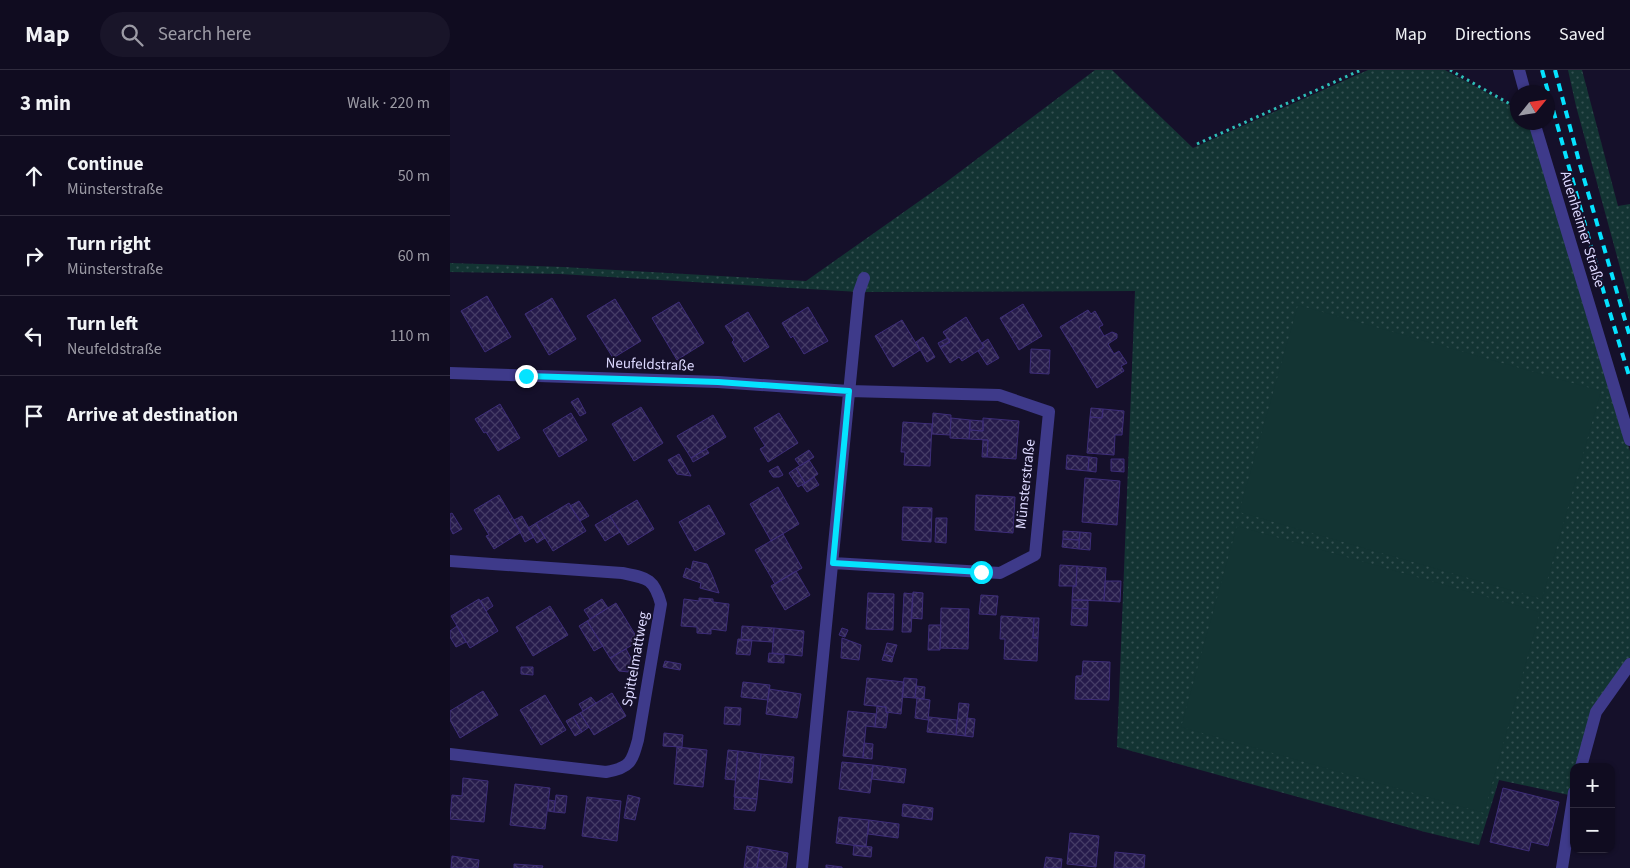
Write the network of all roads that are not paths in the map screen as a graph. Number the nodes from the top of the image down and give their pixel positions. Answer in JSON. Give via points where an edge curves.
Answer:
{"nodes":[{"id":1,"x":1519,"y":71,"type":"edge"},
{"id":2,"x":1523,"y":85,"type":"edge"},
{"id":3,"x":1536,"y":130,"type":"edge"},
{"id":4,"x":864,"y":278,"type":"dead end"},
{"id":5,"x":450,"y":373,"type":"edge"},
{"id":6,"x":849,"y":391,"type":"junction"},
{"id":7,"x":1630,"y":440,"type":"edge"},
{"id":8,"x":450,"y":561,"type":"edge"},
{"id":9,"x":833,"y":563,"type":"junction"},
{"id":10,"x":1630,"y":664,"type":"edge"},
{"id":11,"x":450,"y":754,"type":"edge"},
{"id":12,"x":1582,"y":763,"type":"edge"},
{"id":13,"x":1571,"y":808,"type":"edge"},
{"id":14,"x":802,"y":868,"type":"edge"},
{"id":15,"x":1562,"y":868,"type":"edge"}],
"edges":[{"from":1,"to":2,"type":"street"},
{"from":3,"to":7,"type":"street","name":"Auenheimer Straße"},
{"from":4,"to":6,"type":"street"},
{"from":5,"to":6,"type":"street","name":"Neufeldstraße","via":[[718,382]]},
{"from":6,"to":9,"type":"street"},
{"from":6,"to":9,"type":"street","name":"Münsterstraße","via":[[999,395],[1049,412],[1035,555],[1000,573]]},
{"from":8,"to":11,"type":"street","name":"Spittelmattweg","via":[[638,576],[651,581],[661,604],[638,740],[629,765],[606,772]]},
{"from":9,"to":14,"type":"street"},
{"from":10,"to":12,"type":"street","via":[[1596,712]]},
{"from":13,"to":15,"type":"street"}]}
